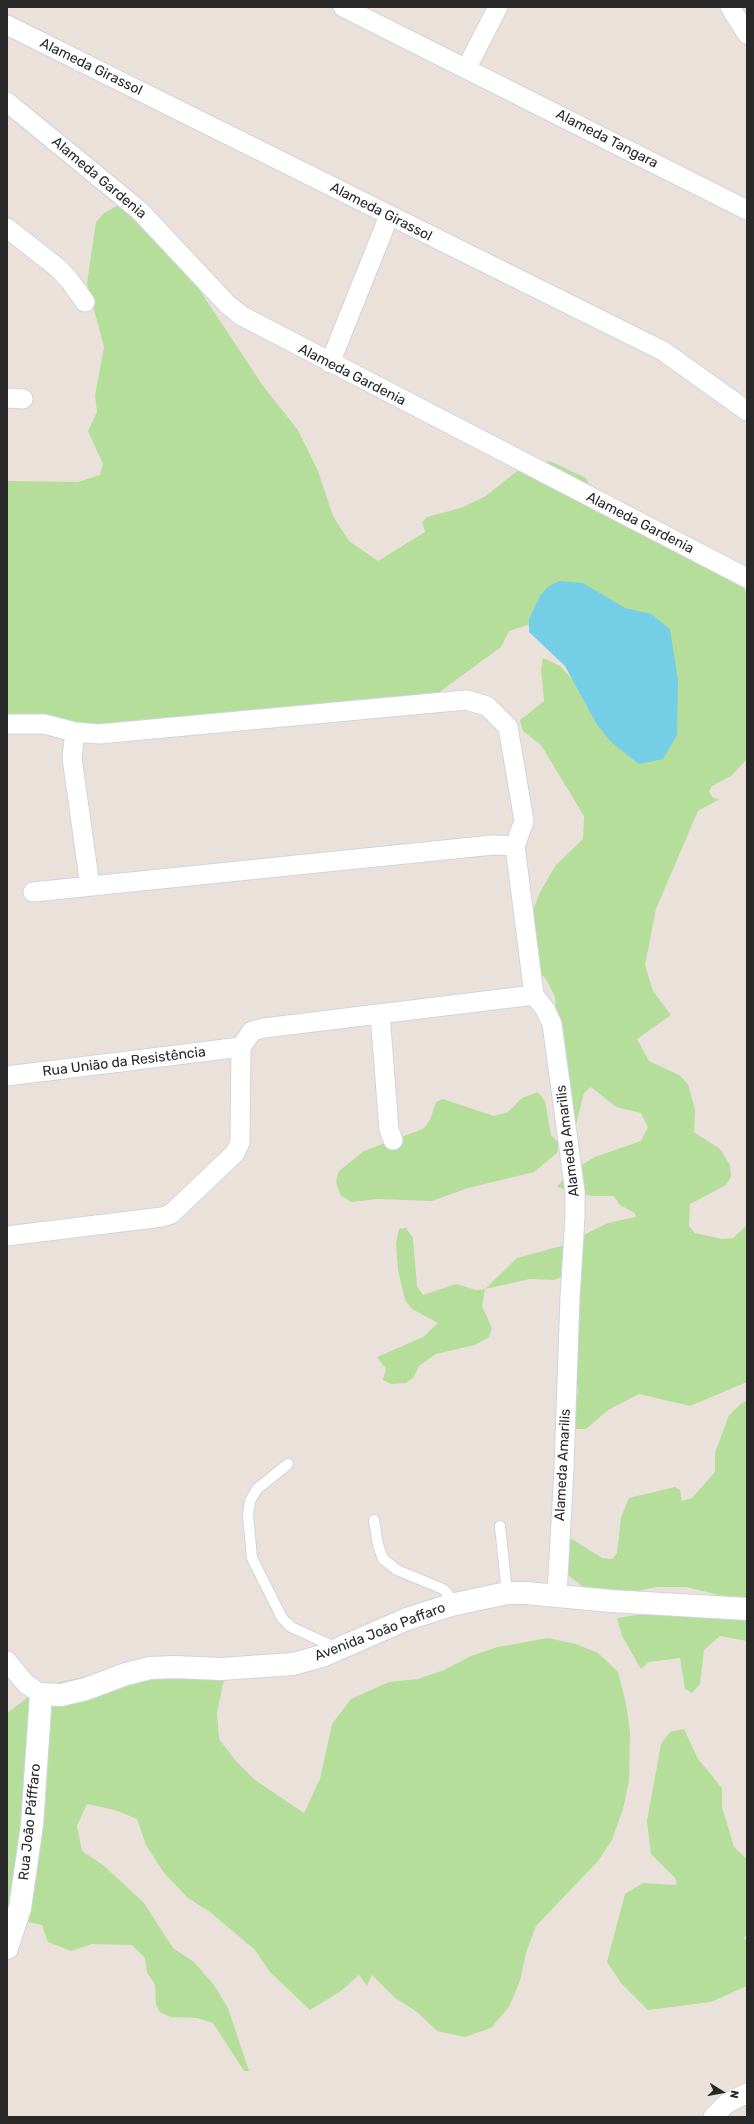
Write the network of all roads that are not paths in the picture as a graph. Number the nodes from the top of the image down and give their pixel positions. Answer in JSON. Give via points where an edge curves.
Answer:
{"nodes":[{"id":1,"x":343,"y":7,"type":"edge"},
{"id":2,"x":498,"y":7,"type":"edge"},
{"id":3,"x":730,"y":7,"type":"edge"},
{"id":4,"x":7,"y":25,"type":"edge"},
{"id":5,"x":747,"y":34,"type":"edge"},
{"id":6,"x":466,"y":69,"type":"junction"},
{"id":7,"x":7,"y":102,"type":"edge"},
{"id":8,"x":747,"y":210,"type":"edge"},
{"id":9,"x":389,"y":216,"type":"junction"},
{"id":10,"x":7,"y":228,"type":"edge"},
{"id":11,"x":85,"y":302,"type":"dead end"},
{"id":12,"x":330,"y":363,"type":"junction"},
{"id":13,"x":747,"y":411,"type":"edge"},
{"id":14,"x":747,"y":578,"type":"edge"},
{"id":15,"x":7,"y":724,"type":"edge"},
{"id":16,"x":75,"y":732,"type":"junction"},
{"id":17,"x":515,"y":846,"type":"junction"},
{"id":18,"x":90,"y":886,"type":"junction"},
{"id":19,"x":33,"y":892,"type":"dead end"},
{"id":20,"x":534,"y":995,"type":"junction"},
{"id":21,"x":380,"y":1014,"type":"junction"},
{"id":22,"x":241,"y":1047,"type":"junction"},
{"id":23,"x":7,"y":1076,"type":"edge"},
{"id":24,"x":393,"y":1140,"type":"dead end"},
{"id":25,"x":7,"y":1236,"type":"edge"},
{"id":26,"x":288,"y":1464,"type":"dead end"},
{"id":27,"x":374,"y":1520,"type":"dead end"},
{"id":28,"x":500,"y":1526,"type":"dead end"},
{"id":29,"x":507,"y":1593,"type":"junction"},
{"id":30,"x":557,"y":1595,"type":"junction"},
{"id":31,"x":451,"y":1605,"type":"junction"},
{"id":32,"x":747,"y":1609,"type":"edge"},
{"id":33,"x":339,"y":1649,"type":"junction"},
{"id":34,"x":7,"y":1661,"type":"edge"},
{"id":35,"x":41,"y":1694,"type":"junction"},
{"id":36,"x":7,"y":1948,"type":"edge"},
{"id":37,"x":747,"y":2093,"type":"edge"},
{"id":38,"x":713,"y":2117,"type":"edge"}],
"edges":[{"from":1,"to":6,"type":"street","name":"Alameda Tangara"},
{"from":2,"to":6,"type":"street"},
{"from":3,"to":5,"type":"street"},
{"from":4,"to":9,"type":"street","name":"Alameda Girassol"},
{"from":6,"to":8,"type":"street","name":"Alameda Tangara"},
{"from":7,"to":12,"type":"street","name":"Alameda Gardenia","via":[[139,210],[228,306],[256,325]]},
{"from":9,"to":12,"type":"street"},
{"from":9,"to":13,"type":"street","name":"Alameda Girassol","via":[[663,351]]},
{"from":10,"to":11,"type":"street","via":[[58,268],[75,286]]},
{"from":12,"to":14,"type":"street","name":"Alameda Gardenia"},
{"from":15,"to":16,"type":"street","via":[[44,724]]},
{"from":16,"to":17,"type":"street","name":"Alameda Amarilis","via":[[99,734],[466,700],[486,706],[508,727],[524,821]]},
{"from":16,"to":18,"type":"street","via":[[72,758]]},
{"from":17,"to":18,"type":"street","via":[[493,845]]},
{"from":17,"to":20,"type":"street","name":"Alameda Amarilis"},
{"from":18,"to":19,"type":"street"},
{"from":20,"to":21,"type":"street"},
{"from":20,"to":30,"type":"street","name":"Alameda Amarilis","via":[[552,1024],[575,1192]]},
{"from":21,"to":22,"type":"street","via":[[264,1028],[252,1031]]},
{"from":21,"to":24,"type":"street","via":[[389,1130]]},
{"from":22,"to":23,"type":"street","name":"Rua União da Resistência"},
{"from":22,"to":25,"type":"street","via":[[240,1142],[235,1153],[171,1214]]},
{"from":26,"to":33,"type":"lane","via":[[257,1489],[250,1501],[248,1515],[252,1558],[282,1618],[291,1627]]},
{"from":27,"to":31,"type":"lane","via":[[383,1560],[397,1570],[443,1588]]},
{"from":28,"to":29,"type":"lane"},
{"from":29,"to":30,"type":"street","name":"Avenida João Paffaro"},
{"from":29,"to":31,"type":"street","name":"Avenida João Paffaro"},
{"from":30,"to":32,"type":"street","name":"Avenida João Paffaro","via":[[611,1601]]},
{"from":31,"to":33,"type":"street","name":"Avenida João Paffaro","via":[[407,1619]]},
{"from":33,"to":35,"type":"street","name":"Avenida João Paffaro","via":[[293,1664],[260,1668],[150,1668],[80,1691],[61,1695]]},
{"from":34,"to":35,"type":"street","via":[[26,1684]]},
{"from":35,"to":36,"type":"street","name":"Rua João Páfffaro","via":[[31,1832],[20,1908]]},
{"from":37,"to":38,"type":"street","via":[[726,2104]]}]}
